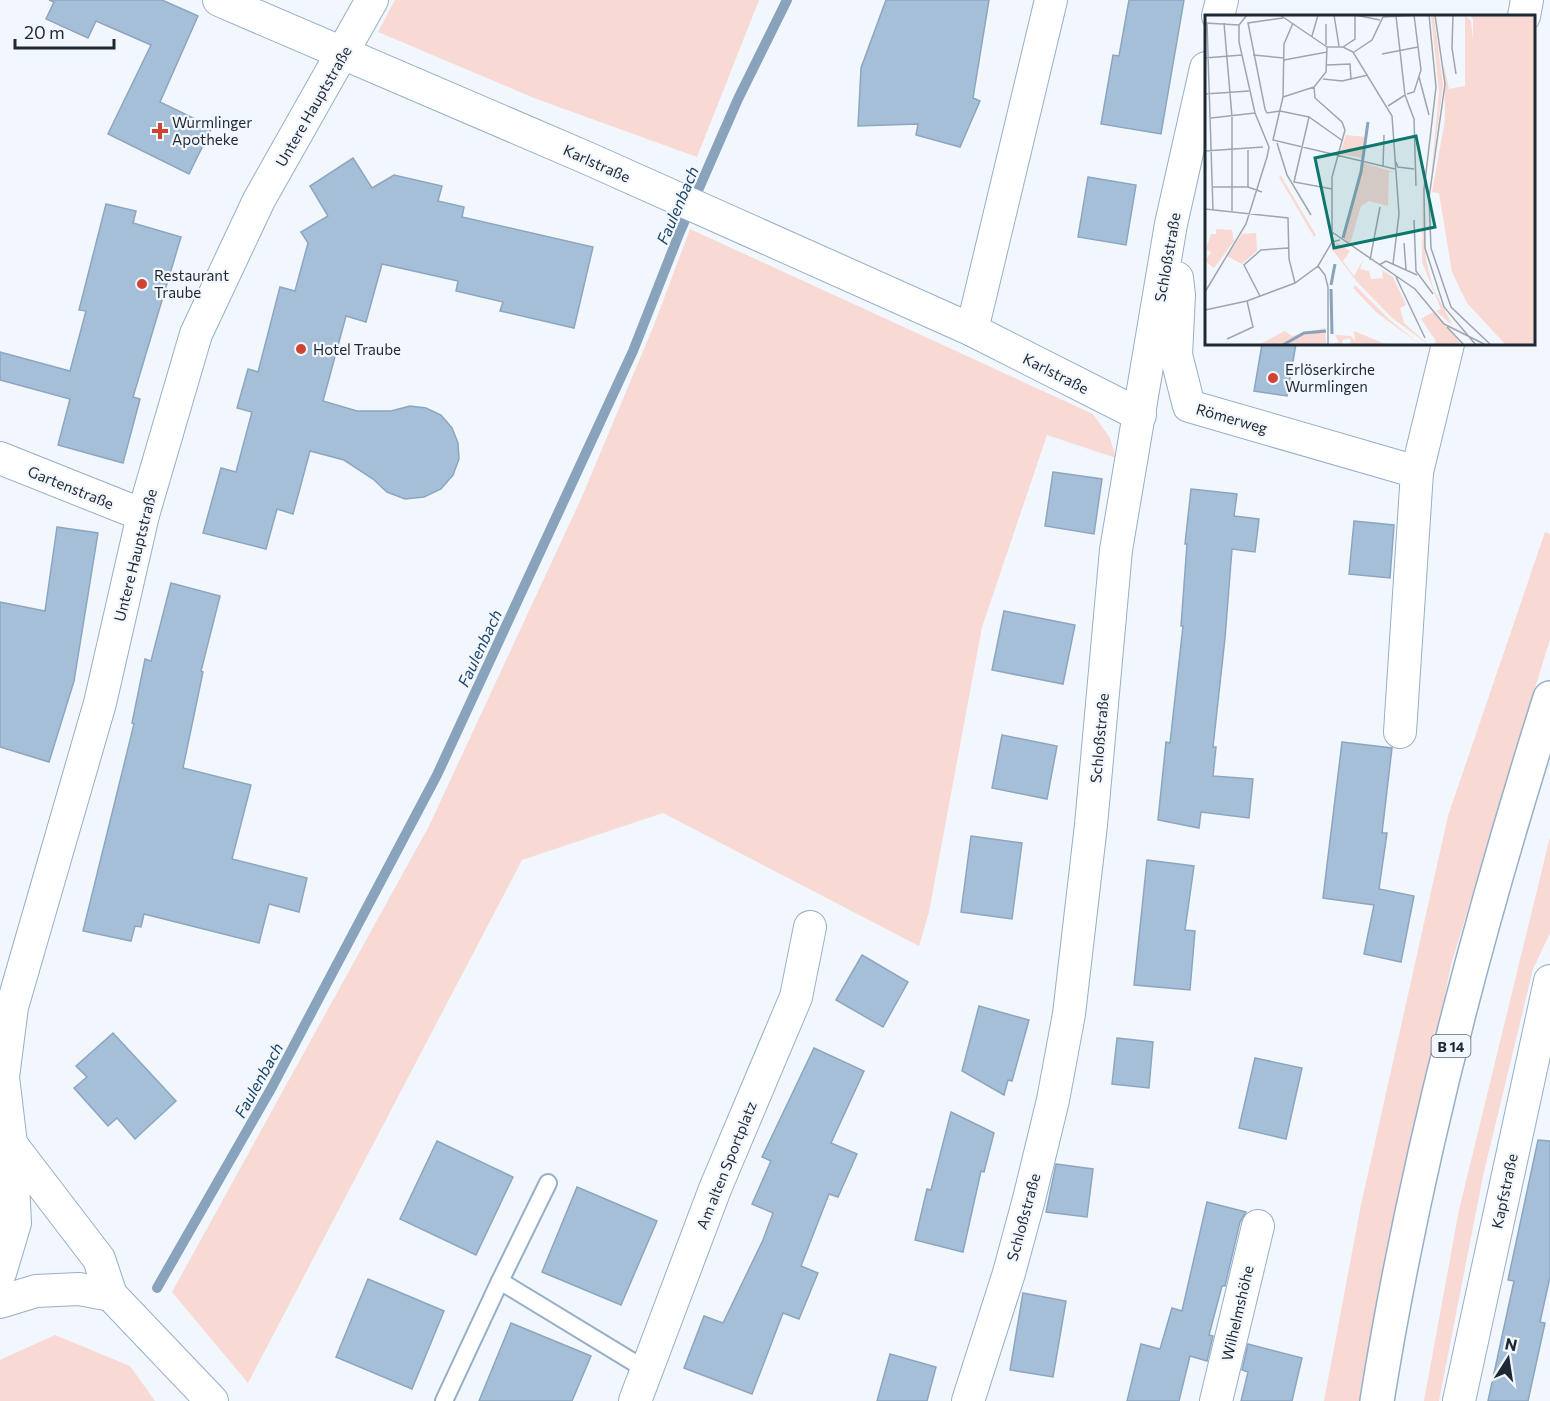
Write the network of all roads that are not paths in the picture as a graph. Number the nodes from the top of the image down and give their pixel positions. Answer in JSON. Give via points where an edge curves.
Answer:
{"nodes":[{"id":1,"x":219,"y":0,"type":"edge"},
{"id":2,"x":372,"y":0,"type":"edge"},
{"id":3,"x":1052,"y":0,"type":"edge"},
{"id":4,"x":1222,"y":0,"type":"edge"},
{"id":5,"x":1527,"y":0,"type":"edge"},
{"id":6,"x":1218,"y":15,"type":"edge"},
{"id":7,"x":1524,"y":15,"type":"edge"},
{"id":8,"x":344,"y":53,"type":"junction"},
{"id":9,"x":1205,"y":73,"type":"edge"},
{"id":10,"x":1172,"y":224,"type":"junction"},
{"id":11,"x":972,"y":330,"type":"junction"},
{"id":12,"x":1448,"y":345,"type":"edge"},
{"id":13,"x":1140,"y":415,"type":"junction"},
{"id":14,"x":0,"y":458,"type":"edge"},
{"id":15,"x":1417,"y":472,"type":"junction"},
{"id":16,"x":143,"y":515,"type":"junction"},
{"id":17,"x":1550,"y":698,"type":"edge"},
{"id":18,"x":1400,"y":732,"type":"dead end"},
{"id":19,"x":810,"y":927,"type":"dead end"},
{"id":20,"x":1550,"y":981,"type":"edge"},
{"id":21,"x":11,"y":1144,"type":"junction"},
{"id":22,"x":548,"y":1183,"type":"dead end"},
{"id":23,"x":1258,"y":1226,"type":"dead end"},
{"id":24,"x":0,"y":1273,"type":"edge"},
{"id":25,"x":500,"y":1281,"type":"junction"},
{"id":26,"x":111,"y":1295,"type":"junction"},
{"id":27,"x":0,"y":1302,"type":"edge"},
{"id":28,"x":648,"y":1371,"type":"junction"},
{"id":29,"x":212,"y":1401,"type":"edge"},
{"id":30,"x":444,"y":1401,"type":"edge"},
{"id":31,"x":635,"y":1401,"type":"edge"},
{"id":32,"x":968,"y":1401,"type":"edge"},
{"id":33,"x":1216,"y":1401,"type":"edge"},
{"id":34,"x":1377,"y":1401,"type":"edge"},
{"id":35,"x":1459,"y":1401,"type":"edge"}],
"edges":[{"from":1,"to":8,"type":"street","name":"Karlstraße"},
{"from":2,"to":8,"type":"street","name":"Untere Hauptstraße"},
{"from":3,"to":11,"type":"street"},
{"from":4,"to":6,"type":"street"},
{"from":5,"to":7,"type":"street"},
{"from":8,"to":11,"type":"street","name":"Karlstraße"},
{"from":8,"to":16,"type":"street","name":"Untere Hauptstraße","via":[[259,200],[196,334]]},
{"from":9,"to":10,"type":"street","name":"Schloßstraße"},
{"from":10,"to":13,"type":"street","name":"Schloßstraße"},
{"from":10,"to":15,"type":"street","name":"Römerweg","via":[[1179,296],[1176,356],[1189,406]]},
{"from":11,"to":13,"type":"street","name":"Karlstraße"},
{"from":12,"to":15,"type":"street"},
{"from":13,"to":32,"type":"street","name":"Schloßstraße","via":[[1116,550],[1069,1014],[1029,1200]]},
{"from":14,"to":16,"type":"street","name":"Gartenstraße"},
{"from":15,"to":18,"type":"street"},
{"from":16,"to":21,"type":"street","name":"Untere Hauptstraße","via":[[100,704],[12,1007],[3,1077]]},
{"from":17,"to":34,"type":"main road","number":"B 14","via":[[1469,972],[1428,1138]]},
{"from":19,"to":28,"type":"street","name":"Am alten Sportplatz","via":[[796,997],[715,1190]]},
{"from":20,"to":35,"type":"street","name":"Kapfstraße"},
{"from":21,"to":24,"type":"street","name":"Untere Hauptstraße","via":[[15,1223]]},
{"from":21,"to":26,"type":"street","via":[[99,1259]]},
{"from":22,"to":25,"type":"lane"},
{"from":23,"to":33,"type":"street","name":"Wilhelmshöhe"},
{"from":25,"to":28,"type":"lane"},
{"from":25,"to":30,"type":"lane"},
{"from":26,"to":27,"type":"street","via":[[79,1290],[36,1291]]},
{"from":26,"to":29,"type":"street"},
{"from":28,"to":31,"type":"street","name":"Am alten Sportplatz"}]}
